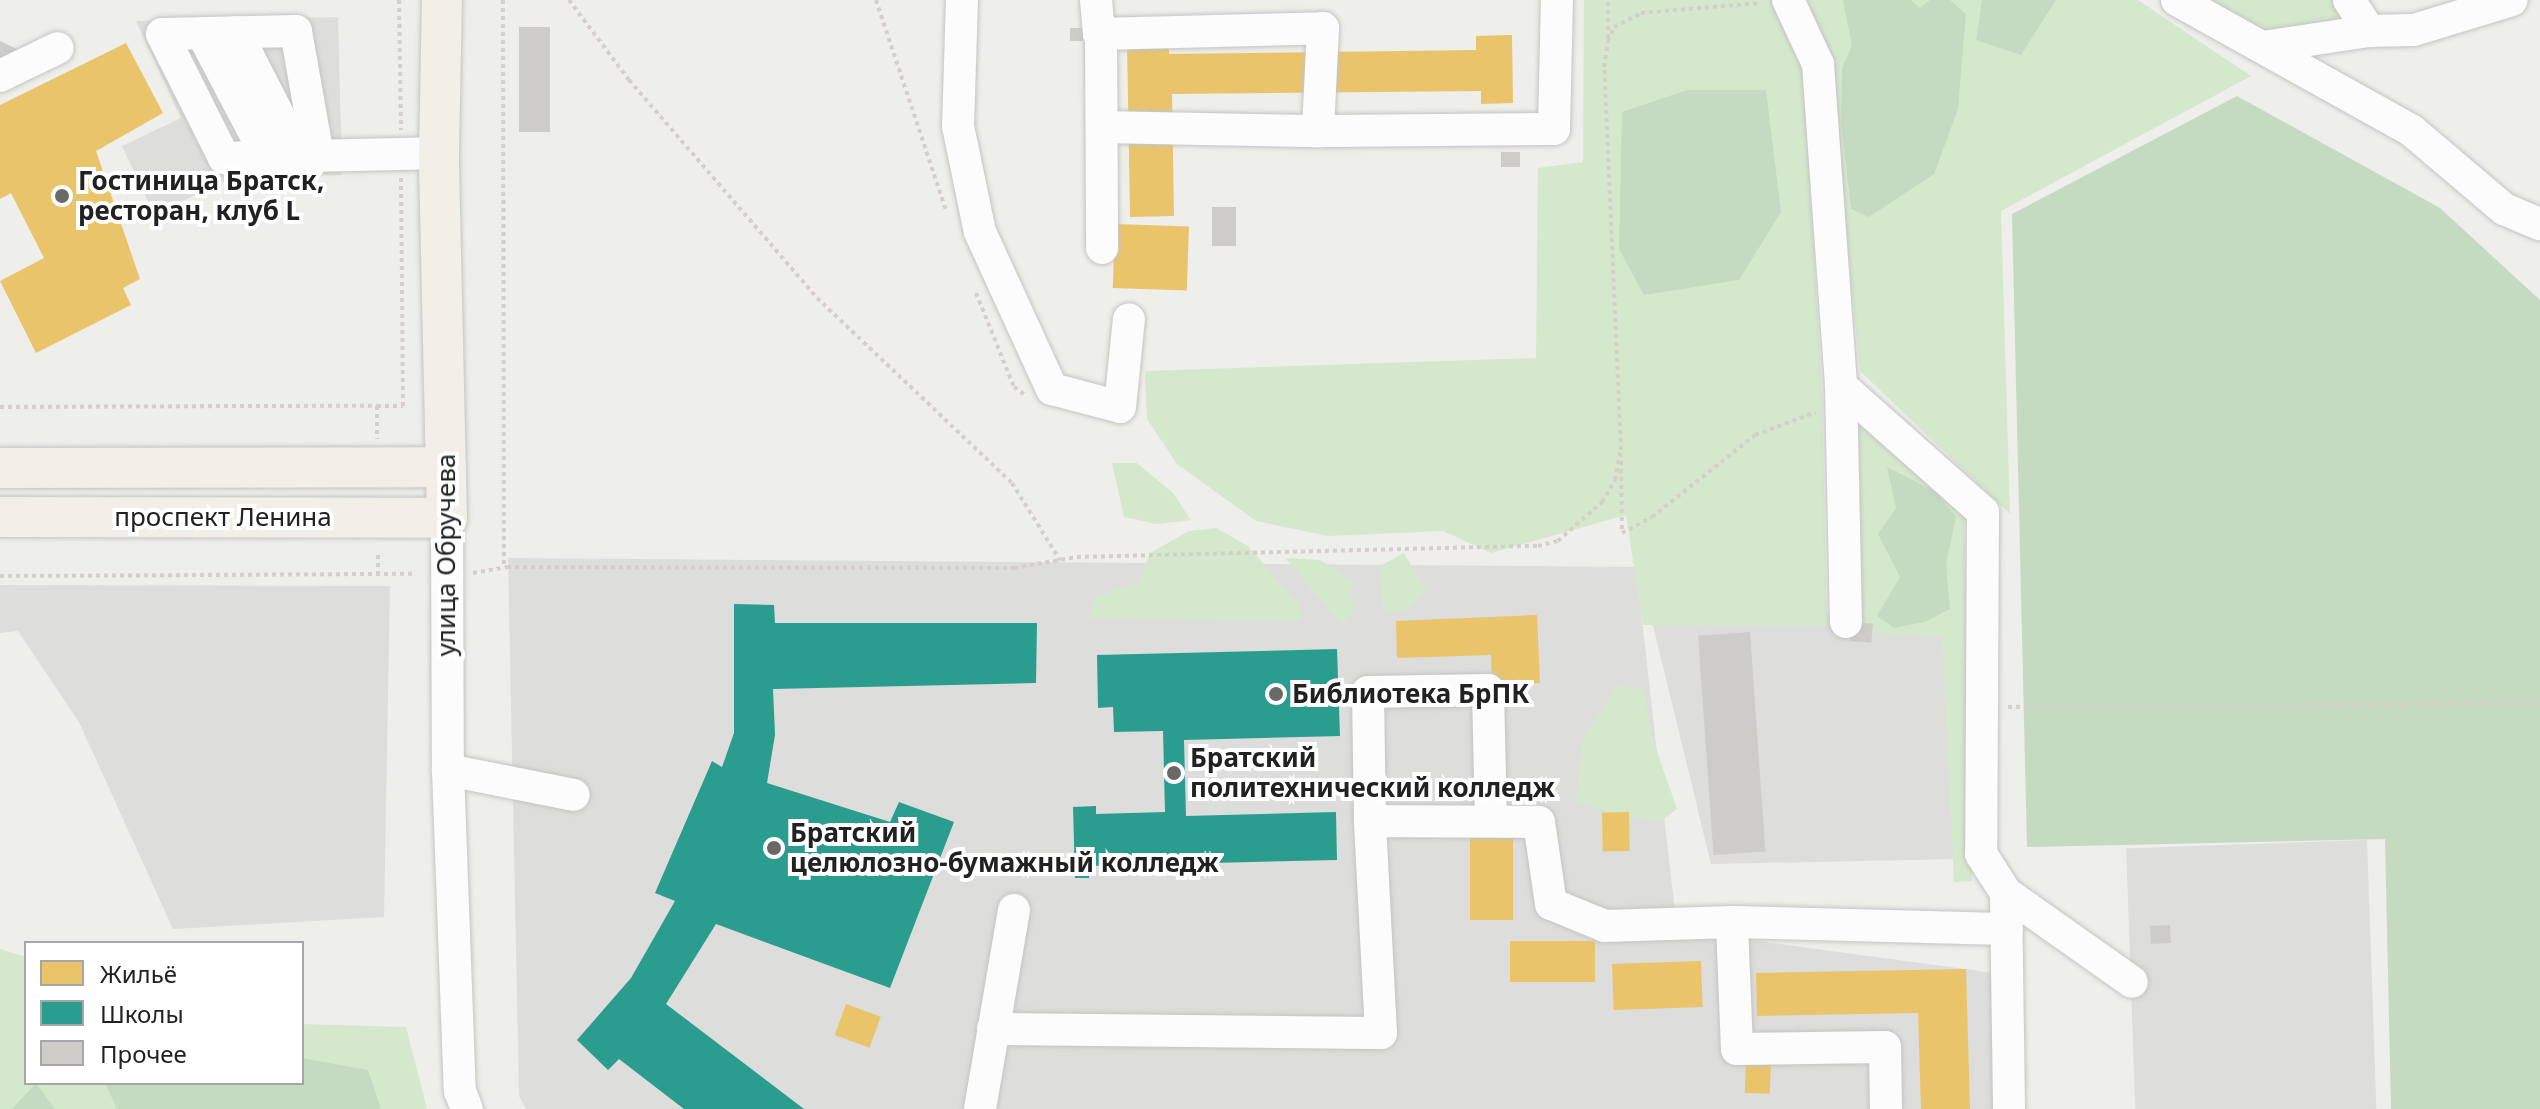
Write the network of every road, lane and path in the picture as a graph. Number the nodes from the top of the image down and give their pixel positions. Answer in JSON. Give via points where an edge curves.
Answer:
{"nodes":[{"id":1,"x":399,"y":0,"type":"edge"},
{"id":2,"x":442,"y":0,"type":"edge"},
{"id":3,"x":503,"y":0,"type":"edge"},
{"id":4,"x":569,"y":0,"type":"edge"},
{"id":5,"x":962,"y":0,"type":"edge"},
{"id":6,"x":1096,"y":0,"type":"edge"},
{"id":7,"x":1557,"y":0,"type":"edge"},
{"id":8,"x":1608,"y":0,"type":"edge"},
{"id":9,"x":2177,"y":0,"type":"edge"},
{"id":10,"x":2349,"y":0,"type":"edge"},
{"id":11,"x":2512,"y":0,"type":"edge"},
{"id":12,"x":1774,"y":2,"type":"edge"},
{"id":13,"x":2369,"y":31,"type":"junction"},
{"id":14,"x":236,"y":32,"type":"junction"},
{"id":15,"x":1101,"y":34,"type":"junction"},
{"id":16,"x":1608,"y":41,"type":"junction"},
{"id":17,"x":2263,"y":47,"type":"junction"},
{"id":18,"x":58,"y":48,"type":"dead end"},
{"id":19,"x":0,"y":76,"type":"edge"},
{"id":20,"x":1103,"y":127,"type":"junction"},
{"id":21,"x":1318,"y":131,"type":"junction"},
{"id":22,"x":420,"y":153,"type":"junction"},
{"id":23,"x":309,"y":156,"type":"junction"},
{"id":24,"x":2540,"y":224,"type":"edge"},
{"id":25,"x":1102,"y":248,"type":"dead end"},
{"id":26,"x":1129,"y":319,"type":"dead end"},
{"id":27,"x":1841,"y":394,"type":"junction"},
{"id":28,"x":377,"y":406,"type":"junction"},
{"id":29,"x":0,"y":407,"type":"edge"},
{"id":30,"x":377,"y":445,"type":"dead end"},
{"id":31,"x":1621,"y":450,"type":"junction"},
{"id":32,"x":446,"y":467,"type":"junction"},
{"id":33,"x":0,"y":468,"type":"edge"},
{"id":34,"x":0,"y":517,"type":"edge"},
{"id":35,"x":447,"y":518,"type":"junction"},
{"id":36,"x":378,"y":555,"type":"dead end"},
{"id":37,"x":1060,"y":560,"type":"junction"},
{"id":38,"x":504,"y":568,"type":"junction"},
{"id":39,"x":378,"y":574,"type":"junction"},
{"id":40,"x":416,"y":574,"type":"dead end"},
{"id":41,"x":467,"y":574,"type":"dead end"},
{"id":42,"x":0,"y":576,"type":"edge"},
{"id":43,"x":1846,"y":622,"type":"dead end"},
{"id":44,"x":2540,"y":703,"type":"edge"},
{"id":45,"x":2008,"y":707,"type":"dead end"},
{"id":46,"x":448,"y":770,"type":"junction"},
{"id":47,"x":574,"y":795,"type":"dead end"},
{"id":48,"x":1370,"y":821,"type":"junction"},
{"id":49,"x":1491,"y":821,"type":"junction"},
{"id":50,"x":2006,"y":893,"type":"junction"},
{"id":51,"x":1014,"y":910,"type":"dead end"},
{"id":52,"x":1732,"y":922,"type":"junction"},
{"id":53,"x":2007,"y":929,"type":"junction"},
{"id":54,"x":2132,"y":982,"type":"dead end"},
{"id":55,"x":993,"y":1029,"type":"junction"},
{"id":56,"x":467,"y":1109,"type":"edge"},
{"id":57,"x":980,"y":1109,"type":"edge"},
{"id":58,"x":1886,"y":1109,"type":"edge"},
{"id":59,"x":2009,"y":1109,"type":"edge"}],
"edges":[{"from":1,"to":22,"type":"path"},
{"from":2,"to":22,"type":"main road","name":"улица Обручева"},
{"from":3,"to":38,"type":"path"},
{"from":4,"to":37,"type":"path","via":[[629,80],[817,298],[1012,483]]},
{"from":5,"to":26,"type":"street","via":[[958,126],[980,232],[1052,389],[1120,407]]},
{"from":6,"to":15,"type":"street"},
{"from":7,"to":21,"type":"street","via":[[1554,129]]},
{"from":8,"to":16,"type":"path"},
{"from":9,"to":17,"type":"street"},
{"from":10,"to":13,"type":"street"},
{"from":11,"to":13,"type":"street","via":[[2414,30]]},
{"from":12,"to":16,"type":"path","via":[[1641,13],[1614,27]]},
{"from":12,"to":27,"type":"street","via":[[1818,64]]},
{"from":13,"to":17,"type":"street"},
{"from":14,"to":23,"type":"street"},
{"from":14,"to":23,"type":"street","via":[[296,31]]},
{"from":14,"to":23,"type":"street","via":[[162,34],[224,158]]},
{"from":15,"to":20,"type":"street"},
{"from":15,"to":21,"type":"street","via":[[1323,28]]},
{"from":16,"to":31,"type":"path","via":[[1604,67]]},
{"from":17,"to":24,"type":"street","via":[[2412,131],[2504,209]]},
{"from":18,"to":19,"type":"street"},
{"from":20,"to":21,"type":"street"},
{"from":20,"to":25,"type":"street"},
{"from":22,"to":23,"type":"street"},
{"from":22,"to":28,"type":"path","via":[[403,406]]},
{"from":22,"to":32,"type":"main road","name":"улица Обручева"},
{"from":27,"to":31,"type":"path","via":[[1755,435],[1652,517],[1622,533]]},
{"from":27,"to":43,"type":"street"},
{"from":27,"to":50,"type":"street","via":[[1983,512],[1981,854]]},
{"from":28,"to":29,"type":"path"},
{"from":28,"to":30,"type":"path"},
{"from":31,"to":37,"type":"path","via":[[1615,480],[1602,502],[1558,541],[1538,546]]},
{"from":32,"to":33,"type":"main road","name":"проспект Ленина"},
{"from":32,"to":35,"type":"main road","name":"улица Обручева"},
{"from":34,"to":35,"type":"main road","name":"проспект Ленина"},
{"from":35,"to":46,"type":"street","name":"улица Обручева"},
{"from":36,"to":39,"type":"path"},
{"from":37,"to":38,"type":"path","via":[[1014,568]]},
{"from":38,"to":41,"type":"path"},
{"from":39,"to":40,"type":"path"},
{"from":39,"to":42,"type":"path"},
{"from":44,"to":45,"type":"path"},
{"from":46,"to":47,"type":"street"},
{"from":46,"to":56,"type":"street","name":"улица Обручева","via":[[460,1091]]},
{"from":48,"to":49,"type":"street"},
{"from":48,"to":49,"type":"street","via":[[1368,692],[1488,690]]},
{"from":48,"to":55,"type":"street","via":[[1381,1033]]},
{"from":49,"to":52,"type":"street","via":[[1539,822],[1551,904],[1605,926]]},
{"from":50,"to":53,"type":"street"},
{"from":50,"to":54,"type":"street"},
{"from":51,"to":55,"type":"street"},
{"from":52,"to":53,"type":"street"},
{"from":52,"to":58,"type":"street","via":[[1737,1049],[1885,1047]]},
{"from":53,"to":59,"type":"street"},
{"from":55,"to":57,"type":"street"}]}
